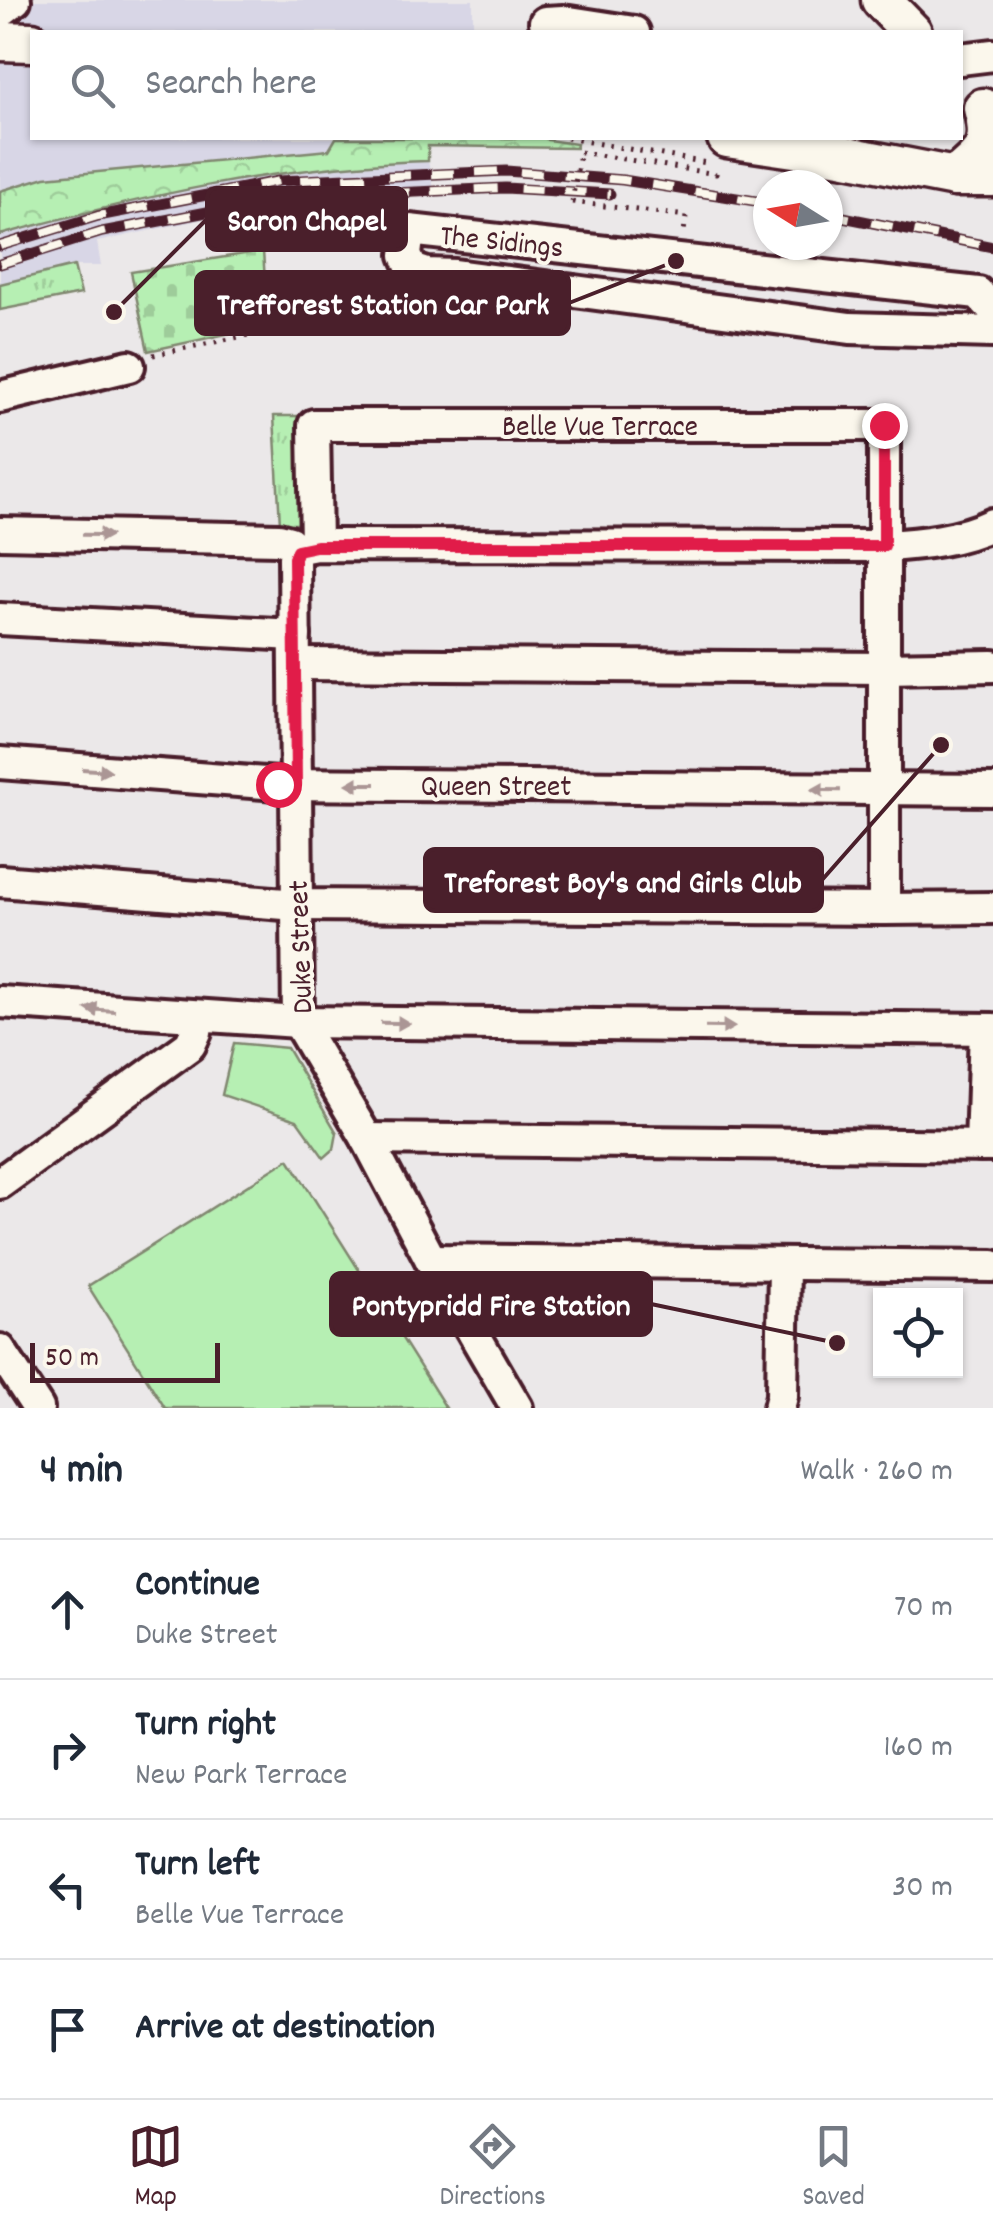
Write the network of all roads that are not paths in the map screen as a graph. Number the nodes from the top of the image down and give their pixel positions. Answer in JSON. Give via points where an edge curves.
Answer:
{"nodes":[{"id":1,"x":14,"y":0,"type":"edge"},
{"id":2,"x":881,"y":0,"type":"edge"},
{"id":3,"x":0,"y":12,"type":"edge"},
{"id":4,"x":545,"y":18,"type":"edge"},
{"id":5,"x":621,"y":30,"type":"edge"},
{"id":6,"x":910,"y":30,"type":"edge"},
{"id":7,"x":0,"y":40,"type":"edge"},
{"id":8,"x":30,"y":42,"type":"edge"},
{"id":9,"x":993,"y":54,"type":"edge"},
{"id":10,"x":963,"y":59,"type":"edge"},
{"id":11,"x":979,"y":101,"type":"edge"},
{"id":12,"x":740,"y":140,"type":"edge"},
{"id":13,"x":955,"y":177,"type":"junction"},
{"id":14,"x":993,"y":177,"type":"edge"},
{"id":15,"x":986,"y":301,"type":"edge"},
{"id":16,"x":993,"y":332,"type":"edge"},
{"id":17,"x":129,"y":366,"type":"road end"},
{"id":18,"x":0,"y":396,"type":"edge"},
{"id":19,"x":991,"y":530,"type":"edge"},
{"id":20,"x":0,"y":534,"type":"edge"},
{"id":21,"x":884,"y":546,"type":"junction"},
{"id":22,"x":307,"y":548,"type":"junction"},
{"id":23,"x":0,"y":619,"type":"edge"},
{"id":24,"x":295,"y":650,"type":"junction"},
{"id":25,"x":993,"y":666,"type":"edge"},
{"id":26,"x":884,"y":668,"type":"junction"},
{"id":27,"x":0,"y":763,"type":"edge"},
{"id":28,"x":296,"y":784,"type":"junction"},
{"id":29,"x":993,"y":790,"type":"edge"},
{"id":30,"x":884,"y":791,"type":"junction"},
{"id":31,"x":0,"y":881,"type":"edge"},
{"id":32,"x":297,"y":905,"type":"junction"},
{"id":33,"x":993,"y":908,"type":"edge"},
{"id":34,"x":884,"y":910,"type":"junction"},
{"id":35,"x":0,"y":1002,"type":"edge"},
{"id":36,"x":198,"y":1017,"type":"junction"},
{"id":37,"x":298,"y":1022,"type":"junction"},
{"id":38,"x":989,"y":1029,"type":"edge"},
{"id":39,"x":368,"y":1140,"type":"junction"},
{"id":40,"x":987,"y":1146,"type":"edge"},
{"id":41,"x":0,"y":1183,"type":"edge"},
{"id":42,"x":431,"y":1260,"type":"junction"},
{"id":43,"x":784,"y":1264,"type":"junction"},
{"id":44,"x":993,"y":1266,"type":"edge"},
{"id":45,"x":0,"y":1350,"type":"edge"},
{"id":46,"x":38,"y":1408,"type":"edge"},
{"id":47,"x":517,"y":1408,"type":"edge"},
{"id":48,"x":779,"y":1408,"type":"edge"}],
"edges":[{"from":1,"to":3,"type":"street"},
{"from":2,"to":6,"type":"main road"},
{"from":4,"to":5,"type":"street"},
{"from":7,"to":8,"type":"main road"},
{"from":9,"to":10,"type":"street"},
{"from":11,"to":13,"type":"main road","via":[[990,142]]},
{"from":12,"to":13,"type":"main road"},
{"from":13,"to":14,"type":"main road"},
{"from":15,"to":16,"type":"street","name":"The Sidings","via":[[410,230],[406,255],[412,269],[428,274],[850,328]]},
{"from":17,"to":18,"type":"street"},
{"from":19,"to":21,"type":"street"},
{"from":20,"to":22,"type":"street","one_way":true,"via":[[279,539]]},
{"from":21,"to":22,"type":"street"},
{"from":21,"to":22,"type":"street","name":"Belle Vue Terrace","via":[[884,425],[314,425]]},
{"from":21,"to":26,"type":"street"},
{"from":22,"to":24,"type":"street","name":"Duke Street","via":[[294,558]]},
{"from":23,"to":24,"type":"street"},
{"from":24,"to":26,"type":"street"},
{"from":24,"to":28,"type":"street","name":"Duke Street"},
{"from":25,"to":26,"type":"street"},
{"from":26,"to":30,"type":"street"},
{"from":27,"to":28,"type":"street","name":"Queen Street","one_way":true},
{"from":30,"to":28,"type":"street","name":"Queen Street","one_way":true},
{"from":28,"to":32,"type":"street","name":"Duke Street"},
{"from":29,"to":30,"type":"street","name":"Queen Street"},
{"from":30,"to":34,"type":"street"},
{"from":31,"to":32,"type":"street"},
{"from":32,"to":34,"type":"street"},
{"from":32,"to":37,"type":"street","name":"Duke Street"},
{"from":33,"to":34,"type":"street"},
{"from":36,"to":35,"type":"street","one_way":true},
{"from":36,"to":37,"type":"street"},
{"from":36,"to":41,"type":"street","via":[[190,1045]]},
{"from":37,"to":38,"type":"street","one_way":true},
{"from":37,"to":39,"type":"street","name":"Duke Street"},
{"from":38,"to":40,"type":"street"},
{"from":39,"to":40,"type":"street"},
{"from":39,"to":42,"type":"street","name":"Duke Street"},
{"from":42,"to":43,"type":"street"},
{"from":42,"to":47,"type":"street","name":"Duke Street"},
{"from":43,"to":44,"type":"street"},
{"from":43,"to":48,"type":"street"},
{"from":45,"to":46,"type":"street"}]}
